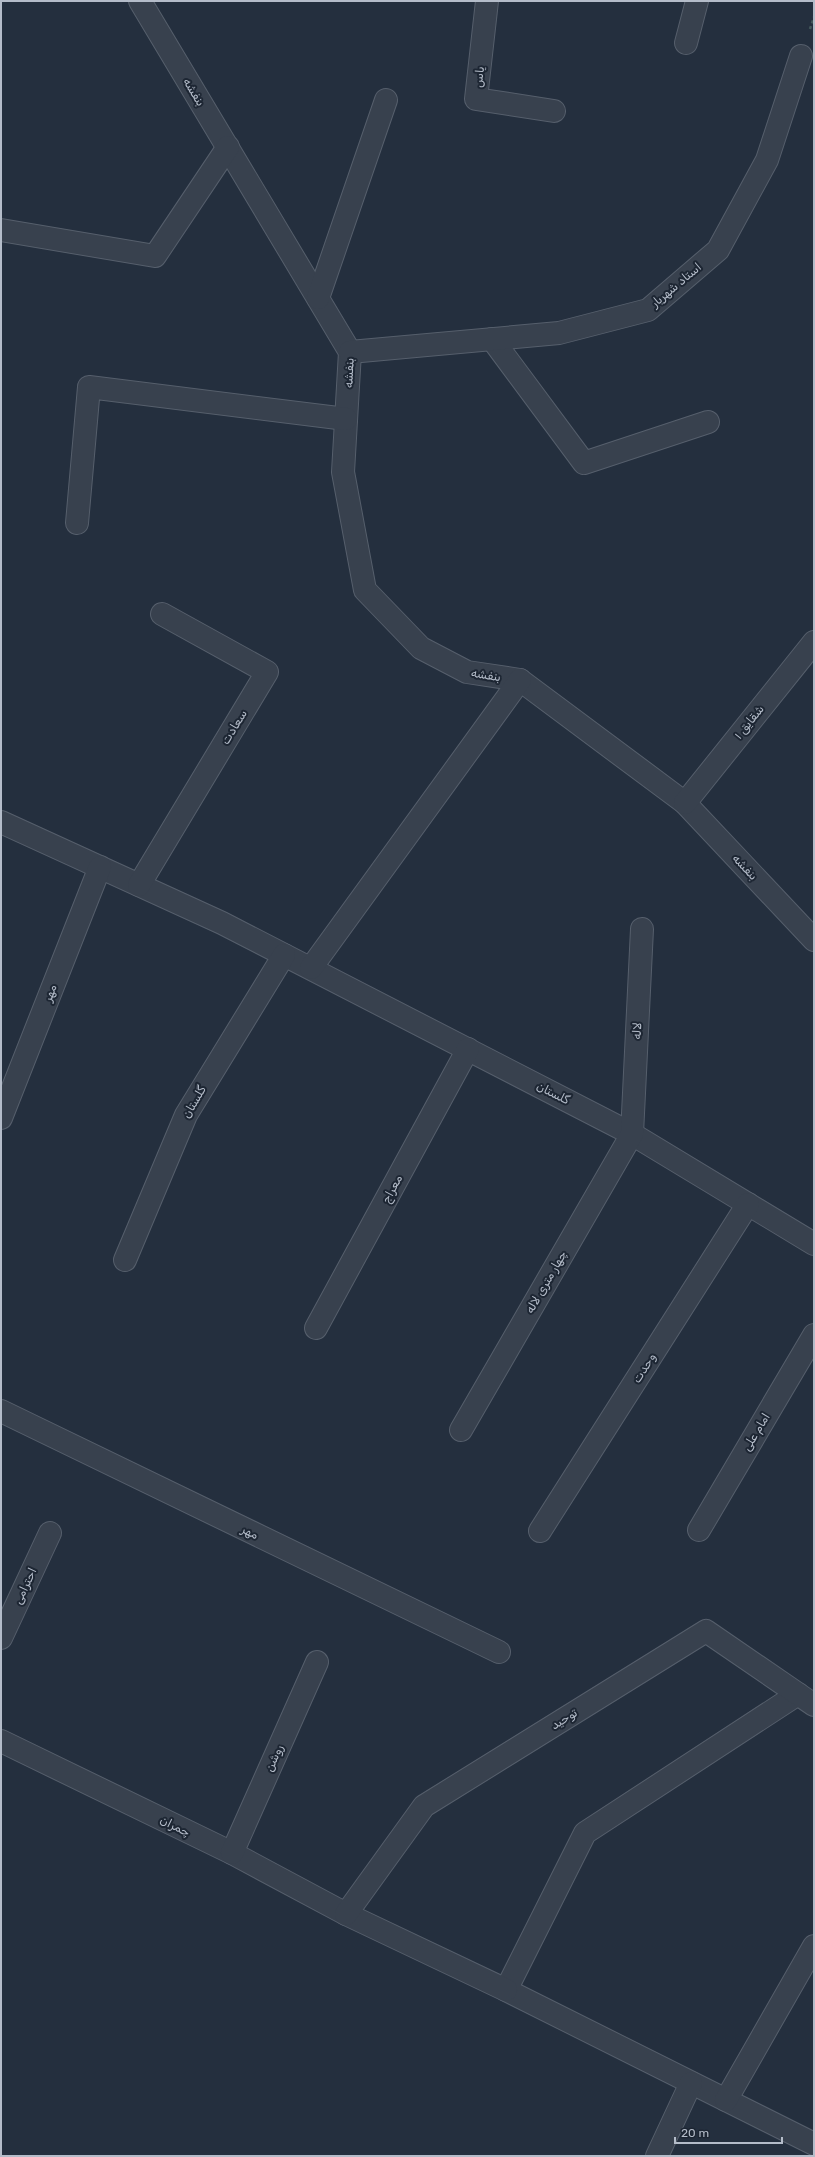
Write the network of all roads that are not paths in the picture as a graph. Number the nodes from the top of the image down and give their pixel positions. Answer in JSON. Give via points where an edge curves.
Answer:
{"nodes":[{"id":1,"x":140,"y":1,"type":"edge"},
{"id":2,"x":487,"y":1,"type":"edge"},
{"id":3,"x":696,"y":1,"type":"edge"},
{"id":4,"x":686,"y":43,"type":"dead end"},
{"id":5,"x":801,"y":56,"type":"dead end"},
{"id":6,"x":386,"y":100,"type":"dead end"},
{"id":7,"x":554,"y":111,"type":"dead end"},
{"id":8,"x":228,"y":147,"type":"junction"},
{"id":9,"x":1,"y":230,"type":"edge"},
{"id":10,"x":318,"y":298,"type":"junction"},
{"id":11,"x":492,"y":339,"type":"junction"},
{"id":12,"x":350,"y":352,"type":"junction"},
{"id":13,"x":346,"y":419,"type":"junction"},
{"id":14,"x":708,"y":422,"type":"dead end"},
{"id":15,"x":77,"y":523,"type":"dead end"},
{"id":16,"x":162,"y":614,"type":"dead end"},
{"id":17,"x":814,"y":642,"type":"edge"},
{"id":18,"x":520,"y":680,"type":"junction"},
{"id":19,"x":685,"y":803,"type":"junction"},
{"id":20,"x":1,"y":822,"type":"edge"},
{"id":21,"x":100,"y":867,"type":"junction"},
{"id":22,"x":139,"y":885,"type":"junction"},
{"id":23,"x":642,"y":929,"type":"dead end"},
{"id":24,"x":814,"y":940,"type":"edge"},
{"id":25,"x":284,"y":955,"type":"junction"},
{"id":26,"x":311,"y":968,"type":"junction"},
{"id":27,"x":468,"y":1049,"type":"junction"},
{"id":28,"x":1,"y":1118,"type":"edge"},
{"id":29,"x":632,"y":1134,"type":"junction"},
{"id":30,"x":748,"y":1204,"type":"junction"},
{"id":31,"x":814,"y":1244,"type":"edge"},
{"id":32,"x":124,"y":1260,"type":"dead end"},
{"id":33,"x":316,"y":1328,"type":"dead end"},
{"id":34,"x":814,"y":1335,"type":"edge"},
{"id":35,"x":1,"y":1411,"type":"edge"},
{"id":36,"x":461,"y":1430,"type":"dead end"},
{"id":37,"x":699,"y":1530,"type":"dead end"},
{"id":38,"x":540,"y":1531,"type":"dead end"},
{"id":39,"x":50,"y":1532,"type":"dead end"},
{"id":40,"x":1,"y":1638,"type":"edge"},
{"id":41,"x":499,"y":1652,"type":"dead end"},
{"id":42,"x":317,"y":1662,"type":"dead end"},
{"id":43,"x":806,"y":1700,"type":"edge"},
{"id":44,"x":1,"y":1741,"type":"edge"},
{"id":45,"x":232,"y":1853,"type":"junction"},
{"id":46,"x":346,"y":1914,"type":"junction"},
{"id":47,"x":814,"y":1946,"type":"edge"},
{"id":48,"x":506,"y":1990,"type":"junction"},
{"id":49,"x":691,"y":2083,"type":"junction"},
{"id":50,"x":726,"y":2100,"type":"junction"},
{"id":51,"x":814,"y":2144,"type":"edge"},
{"id":52,"x":657,"y":2156,"type":"edge"}],
"edges":[{"from":1,"to":8,"type":"street","name":"بنفشه"},
{"from":2,"to":7,"type":"street","name":"یاس","via":[[476,99]]},
{"from":3,"to":4,"type":"street"},
{"from":5,"to":11,"type":"street","name":"استاد شهریار","via":[[767,160],[718,250],[648,310],[559,333]]},
{"from":6,"to":10,"type":"street"},
{"from":8,"to":9,"type":"street","via":[[155,256]]},
{"from":8,"to":10,"type":"street","name":"بنفشه"},
{"from":10,"to":12,"type":"street","name":"بنفشه"},
{"from":11,"to":12,"type":"street","name":"استاد شهریار"},
{"from":11,"to":14,"type":"street","via":[[584,463]]},
{"from":12,"to":13,"type":"street","name":"بنفشه"},
{"from":13,"to":15,"type":"street","via":[[89,386]]},
{"from":13,"to":18,"type":"street","name":"بنفشه","via":[[343,472],[365,590],[421,648],[467,672]]},
{"from":16,"to":22,"type":"street","name":"سعادت","via":[[267,672]]},
{"from":17,"to":19,"type":"street","name":"شقایق ۱"},
{"from":18,"to":19,"type":"street","name":"بنفشه"},
{"from":18,"to":26,"type":"street","name":"بنفشه"},
{"from":19,"to":24,"type":"street","name":"بنفشه"},
{"from":20,"to":21,"type":"street","name":"گلستان"},
{"from":21,"to":22,"type":"street","name":"گلستان"},
{"from":21,"to":28,"type":"street","name":"مهر"},
{"from":22,"to":25,"type":"street","name":"گلستان"},
{"from":23,"to":29,"type":"street","name":"لاله"},
{"from":25,"to":26,"type":"street","name":"گلستان"},
{"from":25,"to":32,"type":"street","name":"گلستان","via":[[186,1115]]},
{"from":26,"to":27,"type":"street","name":"گلستان"},
{"from":27,"to":29,"type":"street","name":"گلستان"},
{"from":27,"to":33,"type":"street","name":"معراج"},
{"from":29,"to":30,"type":"street","name":"گلستان"},
{"from":29,"to":36,"type":"street","name":"چهار متری لاله"},
{"from":30,"to":31,"type":"street","name":"گلستان"},
{"from":30,"to":38,"type":"street","name":"وحدت"},
{"from":34,"to":37,"type":"street","name":"امام علی"},
{"from":35,"to":41,"type":"street","name":"مهر"},
{"from":39,"to":40,"type":"street","name":"احترامی"},
{"from":42,"to":45,"type":"street","name":"روشن"},
{"from":43,"to":46,"type":"street","name":"توحید","via":[[706,1631],[424,1806]]},
{"from":43,"to":48,"type":"street","via":[[585,1833]]},
{"from":44,"to":45,"type":"street","name":"چمران"},
{"from":45,"to":46,"type":"street","name":"چمران"},
{"from":46,"to":48,"type":"street","name":"چمران"},
{"from":47,"to":50,"type":"street"},
{"from":48,"to":49,"type":"street","name":"چمران"},
{"from":49,"to":50,"type":"street","name":"چمران"},
{"from":49,"to":52,"type":"street"},
{"from":50,"to":51,"type":"street","name":"چمران"}]}
